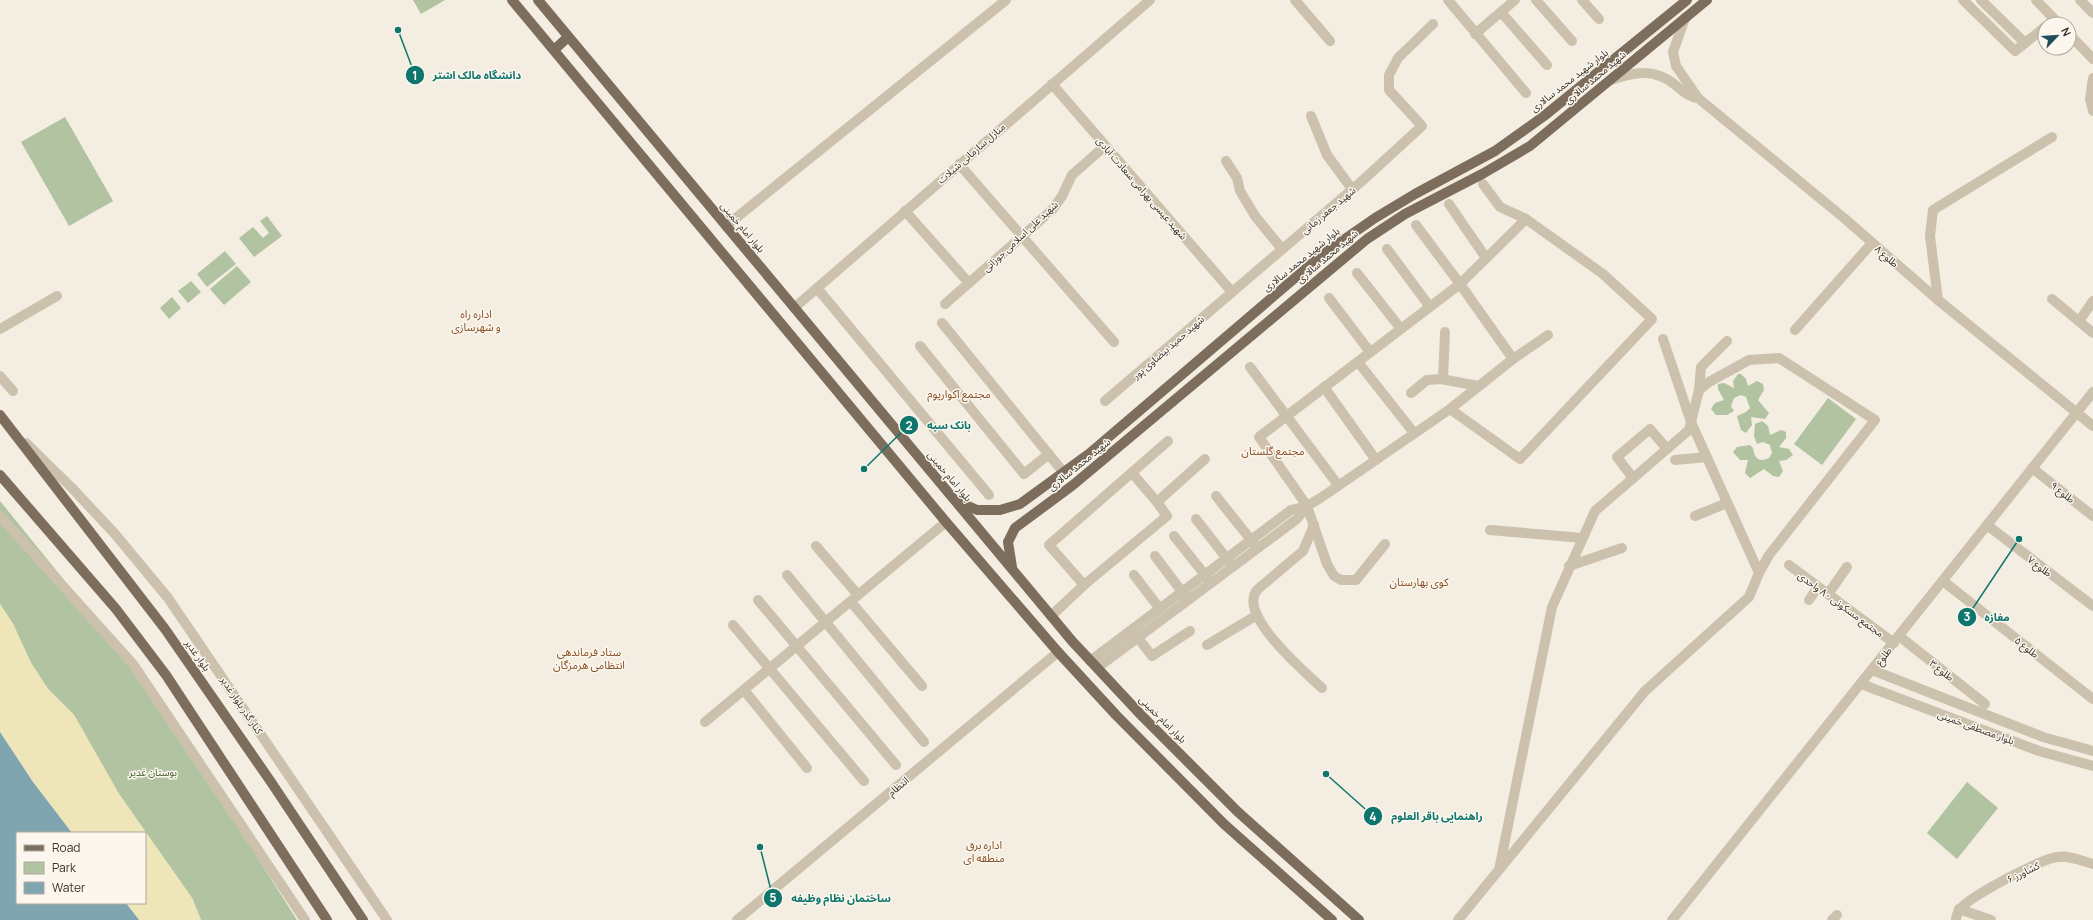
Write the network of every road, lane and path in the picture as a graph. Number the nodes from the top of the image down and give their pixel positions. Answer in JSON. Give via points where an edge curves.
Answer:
{"nodes":[{"id":1,"x":512,"y":0,"type":"edge"},
{"id":2,"x":538,"y":0,"type":"edge"},
{"id":3,"x":1006,"y":0,"type":"edge"},
{"id":4,"x":1150,"y":0,"type":"edge"},
{"id":5,"x":1295,"y":0,"type":"edge"},
{"id":6,"x":1448,"y":0,"type":"edge"},
{"id":7,"x":1515,"y":0,"type":"edge"},
{"id":8,"x":1536,"y":0,"type":"edge"},
{"id":9,"x":1582,"y":0,"type":"edge"},
{"id":10,"x":1687,"y":0,"type":"edge"},
{"id":11,"x":1707,"y":0,"type":"edge"},
{"id":12,"x":1963,"y":0,"type":"edge"},
{"id":13,"x":1981,"y":0,"type":"edge"},
{"id":14,"x":2036,"y":0,"type":"edge"},
{"id":15,"x":2080,"y":0,"type":"edge"},
{"id":16,"x":1992,"y":10,"type":"junction"},
{"id":17,"x":1501,"y":12,"type":"junction"},
{"id":18,"x":2093,"y":13,"type":"edge"},
{"id":19,"x":2049,"y":16,"type":"edge"},
{"id":20,"x":1685,"y":18,"type":"junction"},
{"id":21,"x":1599,"y":19,"type":"dead end"},
{"id":22,"x":1983,"y":20,"type":"junction"},
{"id":23,"x":1433,"y":24,"type":"dead end"},
{"id":24,"x":2037,"y":33,"type":"edge"},
{"id":25,"x":1475,"y":34,"type":"junction"},
{"id":26,"x":568,"y":37,"type":"junction"},
{"id":27,"x":1330,"y":41,"type":"dead end"},
{"id":28,"x":1572,"y":41,"type":"dead end"},
{"id":29,"x":2077,"y":42,"type":"edge"},
{"id":30,"x":2025,"y":43,"type":"junction"},
{"id":31,"x":554,"y":50,"type":"junction"},
{"id":32,"x":2093,"y":59,"type":"edge"},
{"id":33,"x":1547,"y":65,"type":"dead end"},
{"id":34,"x":2093,"y":78,"type":"edge"},
{"id":35,"x":1610,"y":80,"type":"junction"},
{"id":36,"x":1052,"y":84,"type":"junction"},
{"id":37,"x":1526,"y":93,"type":"dead end"},
{"id":38,"x":1698,"y":98,"type":"junction"},
{"id":39,"x":2093,"y":111,"type":"edge"},
{"id":40,"x":1311,"y":116,"type":"dead end"},
{"id":41,"x":2052,"y":137,"type":"dead end"},
{"id":42,"x":1105,"y":146,"type":"junction"},
{"id":43,"x":1226,"y":162,"type":"dead end"},
{"id":44,"x":959,"y":164,"type":"junction"},
{"id":45,"x":1483,"y":184,"type":"dead end"},
{"id":46,"x":1352,"y":189,"type":"junction"},
{"id":47,"x":1448,"y":204,"type":"dead end"},
{"id":48,"x":905,"y":211,"type":"junction"},
{"id":49,"x":1526,"y":220,"type":"junction"},
{"id":50,"x":1416,"y":225,"type":"dead end"},
{"id":51,"x":726,"y":226,"type":"junction"},
{"id":52,"x":1022,"y":236,"type":"junction"},
{"id":53,"x":1872,"y":242,"type":"junction"},
{"id":54,"x":1282,"y":249,"type":"junction"},
{"id":55,"x":1387,"y":249,"type":"dead end"},
{"id":56,"x":1486,"y":258,"type":"junction"},
{"id":57,"x":1357,"y":273,"type":"dead end"},
{"id":58,"x":969,"y":283,"type":"junction"},
{"id":59,"x":1460,"y":284,"type":"junction"},
{"id":60,"x":817,"y":288,"type":"junction"},
{"id":61,"x":1232,"y":292,"type":"junction"},
{"id":62,"x":57,"y":296,"type":"dead end"},
{"id":63,"x":1329,"y":298,"type":"dead end"},
{"id":64,"x":2052,"y":299,"type":"dead end"},
{"id":65,"x":1938,"y":300,"type":"junction"},
{"id":66,"x":2093,"y":302,"type":"edge"},
{"id":67,"x":945,"y":304,"type":"dead end"},
{"id":68,"x":1430,"y":307,"type":"junction"},
{"id":69,"x":794,"y":308,"type":"junction"},
{"id":70,"x":2079,"y":321,"type":"junction"},
{"id":71,"x":942,"y":323,"type":"dead end"},
{"id":72,"x":0,"y":329,"type":"edge"},
{"id":73,"x":1401,"y":329,"type":"junction"},
{"id":74,"x":1795,"y":330,"type":"dead end"},
{"id":75,"x":1445,"y":332,"type":"dead end"},
{"id":76,"x":2093,"y":332,"type":"edge"},
{"id":77,"x":1548,"y":335,"type":"dead end"},
{"id":78,"x":1663,"y":339,"type":"dead end"},
{"id":79,"x":1728,"y":341,"type":"dead end"},
{"id":80,"x":1114,"y":342,"type":"dead end"},
{"id":81,"x":920,"y":346,"type":"dead end"},
{"id":82,"x":1370,"y":352,"type":"junction"},
{"id":83,"x":1513,"y":359,"type":"junction"},
{"id":84,"x":1358,"y":362,"type":"junction"},
{"id":85,"x":1250,"y":367,"type":"dead end"},
{"id":86,"x":0,"y":376,"type":"edge"},
{"id":87,"x":1443,"y":379,"type":"junction"},
{"id":88,"x":1478,"y":386,"type":"junction"},
{"id":89,"x":1324,"y":387,"type":"junction"},
{"id":90,"x":1699,"y":390,"type":"junction"},
{"id":91,"x":12,"y":391,"type":"dead end"},
{"id":92,"x":2093,"y":392,"type":"edge"},
{"id":93,"x":1411,"y":393,"type":"dead end"},
{"id":94,"x":1105,"y":401,"type":"dead end"},
{"id":95,"x":1450,"y":409,"type":"junction"},
{"id":96,"x":2076,"y":413,"type":"junction"},
{"id":97,"x":0,"y":415,"type":"edge"},
{"id":98,"x":1288,"y":415,"type":"junction"},
{"id":99,"x":1691,"y":422,"type":"junction"},
{"id":100,"x":2093,"y":426,"type":"edge"},
{"id":101,"x":15,"y":433,"type":"junction"},
{"id":102,"x":1414,"y":433,"type":"junction"},
{"id":103,"x":1168,"y":441,"type":"dead end"},
{"id":104,"x":1667,"y":449,"type":"junction"},
{"id":105,"x":1049,"y":454,"type":"junction"},
{"id":106,"x":1707,"y":457,"type":"junction"},
{"id":107,"x":1205,"y":459,"type":"dead end"},
{"id":108,"x":1376,"y":460,"type":"junction"},
{"id":109,"x":1675,"y":460,"type":"dead end"},
{"id":110,"x":2032,"y":468,"type":"junction"},
{"id":111,"x":1064,"y":473,"type":"junction"},
{"id":112,"x":1132,"y":473,"type":"junction"},
{"id":113,"x":0,"y":475,"type":"edge"},
{"id":114,"x":1633,"y":478,"type":"junction"},
{"id":115,"x":1073,"y":485,"type":"junction"},
{"id":116,"x":1338,"y":485,"type":"junction"},
{"id":117,"x":989,"y":495,"type":"dead end"},
{"id":118,"x":1216,"y":496,"type":"dead end"},
{"id":119,"x":954,"y":500,"type":"junction"},
{"id":120,"x":1157,"y":502,"type":"junction"},
{"id":121,"x":1727,"y":503,"type":"junction"},
{"id":122,"x":1307,"y":506,"type":"junction"},
{"id":123,"x":0,"y":516,"type":"edge"},
{"id":124,"x":1694,"y":516,"type":"dead end"},
{"id":125,"x":2093,"y":516,"type":"edge"},
{"id":126,"x":1196,"y":519,"type":"dead end"},
{"id":127,"x":946,"y":522,"type":"junction"},
{"id":128,"x":1314,"y":525,"type":"junction"},
{"id":129,"x":1987,"y":525,"type":"junction"},
{"id":130,"x":1490,"y":530,"type":"dead end"},
{"id":131,"x":1174,"y":536,"type":"dead end"},
{"id":132,"x":1582,"y":538,"type":"junction"},
{"id":133,"x":1254,"y":544,"type":"junction"},
{"id":134,"x":1386,"y":544,"type":"dead end"},
{"id":135,"x":816,"y":546,"type":"dead end"},
{"id":136,"x":1622,"y":548,"type":"dead end"},
{"id":137,"x":1155,"y":556,"type":"dead end"},
{"id":138,"x":1230,"y":563,"type":"junction"},
{"id":139,"x":1789,"y":565,"type":"dead end"},
{"id":140,"x":1569,"y":566,"type":"junction"},
{"id":141,"x":1847,"y":567,"type":"dead end"},
{"id":142,"x":1013,"y":571,"type":"junction"},
{"id":143,"x":1759,"y":573,"type":"junction"},
{"id":144,"x":787,"y":575,"type":"dead end"},
{"id":145,"x":1134,"y":575,"type":"dead end"},
{"id":146,"x":1209,"y":579,"type":"junction"},
{"id":147,"x":1943,"y":580,"type":"junction"},
{"id":148,"x":1084,"y":585,"type":"junction"},
{"id":149,"x":1818,"y":587,"type":"junction"},
{"id":150,"x":1828,"y":594,"type":"junction"},
{"id":151,"x":1186,"y":596,"type":"junction"},
{"id":152,"x":854,"y":598,"type":"junction"},
{"id":153,"x":758,"y":600,"type":"dead end"},
{"id":154,"x":1809,"y":600,"type":"dead end"},
{"id":155,"x":2093,"y":606,"type":"edge"},
{"id":156,"x":1160,"y":610,"type":"junction"},
{"id":157,"x":1257,"y":615,"type":"junction"},
{"id":158,"x":1051,"y":616,"type":"junction"},
{"id":159,"x":825,"y":623,"type":"junction"},
{"id":160,"x":733,"y":625,"type":"dead end"},
{"id":161,"x":1133,"y":630,"type":"junction"},
{"id":162,"x":1190,"y":631,"type":"dead end"},
{"id":163,"x":1139,"y":639,"type":"junction"},
{"id":164,"x":1896,"y":639,"type":"junction"},
{"id":165,"x":1207,"y":645,"type":"dead end"},
{"id":166,"x":797,"y":646,"type":"junction"},
{"id":167,"x":1058,"y":652,"type":"junction"},
{"id":168,"x":1094,"y":665,"type":"junction"},
{"id":169,"x":769,"y":669,"type":"junction"},
{"id":170,"x":1872,"y":670,"type":"junction"},
{"id":171,"x":1861,"y":684,"type":"junction"},
{"id":172,"x":922,"y":686,"type":"dead end"},
{"id":173,"x":1322,"y":688,"type":"dead end"},
{"id":174,"x":744,"y":690,"type":"junction"},
{"id":175,"x":2093,"y":699,"type":"edge"},
{"id":176,"x":1953,"y":702,"type":"junction"},
{"id":177,"x":1985,"y":704,"type":"dead end"},
{"id":178,"x":1947,"y":716,"type":"junction"},
{"id":179,"x":705,"y":722,"type":"dead end"},
{"id":180,"x":924,"y":742,"type":"dead end"},
{"id":181,"x":2093,"y":751,"type":"edge"},
{"id":182,"x":896,"y":765,"type":"dead end"},
{"id":183,"x":2093,"y":766,"type":"edge"},
{"id":184,"x":807,"y":768,"type":"dead end"},
{"id":185,"x":864,"y":781,"type":"dead end"},
{"id":186,"x":2093,"y":864,"type":"edge"},
{"id":187,"x":1499,"y":870,"type":"junction"},
{"id":188,"x":1959,"y":909,"type":"junction"},
{"id":189,"x":305,"y":920,"type":"edge"},
{"id":190,"x":327,"y":920,"type":"edge"},
{"id":191,"x":363,"y":920,"type":"edge"},
{"id":192,"x":387,"y":920,"type":"edge"},
{"id":193,"x":737,"y":920,"type":"edge"},
{"id":194,"x":1332,"y":920,"type":"edge"},
{"id":195,"x":1359,"y":920,"type":"edge"},
{"id":196,"x":1458,"y":920,"type":"edge"},
{"id":197,"x":1672,"y":920,"type":"edge"},
{"id":198,"x":1956,"y":920,"type":"edge"},
{"id":199,"x":1991,"y":920,"type":"edge"}],
"edges":[{"from":1,"to":31,"type":"main road"},
{"from":2,"to":26,"type":"main road","name":"بلوار امام خمینی"},
{"from":3,"to":51,"type":"street"},
{"from":4,"to":36,"type":"street","name":"منازل سازمانی شیلات"},
{"from":5,"to":27,"type":"street"},
{"from":6,"to":25,"type":"street"},
{"from":7,"to":17,"type":"street"},
{"from":8,"to":28,"type":"street"},
{"from":9,"to":21,"type":"street"},
{"from":10,"to":111,"type":"main road","name":"بلوار شهید محمد سالاری","via":[[1544,116],[1495,151],[1414,194],[1323,254]]},
{"from":11,"to":20,"type":"main road","name":"شهید محمد سالاری"},
{"from":12,"to":22,"type":"street"},
{"from":13,"to":16,"type":"street"},
{"from":14,"to":19,"type":"street"},
{"from":15,"to":18,"type":"street"},
{"from":16,"to":22,"type":"street"},
{"from":16,"to":30,"type":"street"},
{"from":17,"to":25,"type":"street"},
{"from":17,"to":33,"type":"street"},
{"from":20,"to":35,"type":"main road","name":"شهید محمد سالاری"},
{"from":20,"to":38,"type":"street","name":"طلوع ۸","via":[[1673,52],[1676,66]]},
{"from":22,"to":30,"type":"street","via":[[2015,50]]},
{"from":23,"to":46,"type":"street","name":"شهید جعفر زمانی","via":[[1398,58],[1389,75],[1389,90],[1422,126]]},
{"from":24,"to":30,"type":"street"},
{"from":25,"to":37,"type":"street"},
{"from":26,"to":31,"type":"main road"},
{"from":26,"to":51,"type":"main road","name":"بلوار امام خمینی"},
{"from":29,"to":32,"type":"street"},
{"from":31,"to":127,"type":"main road"},
{"from":34,"to":39,"type":"street","via":[[2090,99]]},
{"from":35,"to":38,"type":"street","name":"طلوع ۸","via":[[1625,75],[1656,73],[1690,97]]},
{"from":35,"to":115,"type":"main road","name":"شهید محمد سالاری","via":[[1530,146],[1405,214],[1367,239]]},
{"from":36,"to":42,"type":"street","name":"شهید عیسی بهرامی سعادت آبادی"},
{"from":36,"to":44,"type":"street","name":"منازل سازمانی شیلات"},
{"from":38,"to":53,"type":"street","name":"طلوع ۸"},
{"from":40,"to":46,"type":"street","via":[[1327,155]]},
{"from":41,"to":65,"type":"street","via":[[1933,210],[1930,236]]},
{"from":42,"to":52,"type":"street","name":"شهید علی اسلامی جوزانی","via":[[1076,172],[1058,203]]},
{"from":42,"to":61,"type":"street","name":"شهید عیسی بهرامی سعادت آبادی"},
{"from":43,"to":54,"type":"street","via":[[1237,178],[1240,191],[1255,216]]},
{"from":44,"to":48,"type":"street","name":"منازل سازمانی شیلات"},
{"from":44,"to":52,"type":"street"},
{"from":45,"to":49,"type":"street","via":[[1500,207]]},
{"from":46,"to":54,"type":"street","name":"شهید جعفر زمانی"},
{"from":47,"to":56,"type":"street"},
{"from":48,"to":58,"type":"street"},
{"from":48,"to":60,"type":"street","name":"منازل سازمانی شیلات"},
{"from":49,"to":56,"type":"street"},
{"from":49,"to":95,"type":"street","via":[[1603,274],[1652,319],[1520,459]]},
{"from":50,"to":59,"type":"street"},
{"from":51,"to":69,"type":"main road","name":"بلوار امام خمینی"},
{"from":52,"to":58,"type":"street","name":"شهید علی اسلامی جوزانی"},
{"from":52,"to":80,"type":"street"},
{"from":53,"to":65,"type":"street","name":"طلوع ۸"},
{"from":53,"to":74,"type":"street"},
{"from":54,"to":61,"type":"street","name":"شهید جعفر زمانی"},
{"from":55,"to":68,"type":"street"},
{"from":56,"to":59,"type":"street"},
{"from":57,"to":73,"type":"street"},
{"from":58,"to":67,"type":"street","name":"شهید علی اسلامی جوزانی"},
{"from":59,"to":68,"type":"street"},
{"from":59,"to":83,"type":"street"},
{"from":60,"to":69,"type":"street","name":"منازل سازمانی شیلات"},
{"from":60,"to":117,"type":"street"},
{"from":61,"to":94,"type":"street","name":"شهید حمید بیضاوی پور"},
{"from":62,"to":72,"type":"street"},
{"from":63,"to":82,"type":"street"},
{"from":64,"to":70,"type":"street"},
{"from":65,"to":96,"type":"street","name":"طلوع ۸"},
{"from":66,"to":70,"type":"street"},
{"from":68,"to":73,"type":"street"},
{"from":69,"to":119,"type":"main road","name":"بلوار امام خمینی"},
{"from":70,"to":76,"type":"street"},
{"from":71,"to":105,"type":"street"},
{"from":73,"to":82,"type":"street"},
{"from":75,"to":87,"type":"street"},
{"from":77,"to":83,"type":"street"},
{"from":78,"to":99,"type":"street"},
{"from":79,"to":90,"type":"street","via":[[1701,367]]},
{"from":81,"to":105,"type":"street","via":[[1024,474]]},
{"from":82,"to":84,"type":"street"},
{"from":83,"to":88,"type":"street"},
{"from":84,"to":89,"type":"street"},
{"from":84,"to":102,"type":"street"},
{"from":85,"to":98,"type":"street"},
{"from":86,"to":91,"type":"street"},
{"from":87,"to":88,"type":"street"},
{"from":87,"to":93,"type":"street","via":[[1427,380]]},
{"from":88,"to":95,"type":"street"},
{"from":89,"to":98,"type":"street"},
{"from":89,"to":108,"type":"street"},
{"from":90,"to":99,"type":"street"},
{"from":90,"to":143,"type":"street","via":[[1749,360],[1779,358],[1875,420],[1769,555]]},
{"from":92,"to":96,"type":"street","name":"طلوع"},
{"from":95,"to":102,"type":"street"},
{"from":96,"to":100,"type":"street","name":"طلوع ۸"},
{"from":96,"to":110,"type":"street","name":"طلوع"},
{"from":97,"to":101,"type":"main road","name":"بلوار غدیر"},
{"from":98,"to":116,"type":"street"},
{"from":98,"to":122,"type":"street","via":[[1259,437]]},
{"from":99,"to":104,"type":"street","via":[[1689,430]]},
{"from":99,"to":106,"type":"street"},
{"from":101,"to":191,"type":"main road","name":"بلوار غدیر","via":[[165,629]]},
{"from":101,"to":192,"type":"street","name":"کنار گذر بلوار غدیر","via":[[115,534],[168,598]]},
{"from":102,"to":108,"type":"street"},
{"from":103,"to":112,"type":"street"},
{"from":104,"to":114,"type":"street"},
{"from":104,"to":114,"type":"street","via":[[1650,429],[1617,457]]},
{"from":105,"to":111,"type":"street"},
{"from":106,"to":109,"type":"street"},
{"from":106,"to":121,"type":"street"},
{"from":107,"to":120,"type":"street"},
{"from":108,"to":116,"type":"street"},
{"from":110,"to":125,"type":"street","name":"طلوع ۹"},
{"from":110,"to":129,"type":"street","name":"طلوع"},
{"from":111,"to":115,"type":"main road"},
{"from":111,"to":119,"type":"main road","name":"بلوار شهید محمد سالاری","via":[[1020,504],[1000,510],[977,510]]},
{"from":112,"to":120,"type":"street"},
{"from":112,"to":148,"type":"street","via":[[1050,545]]},
{"from":113,"to":190,"type":"main road","via":[[116,609],[157,662]]},
{"from":114,"to":132,"type":"street","via":[[1595,511]]},
{"from":115,"to":142,"type":"main road","name":"شهید محمد سالاری","via":[[1015,528],[1008,542]]},
{"from":116,"to":122,"type":"street"},
{"from":118,"to":133,"type":"street"},
{"from":119,"to":142,"type":"main road","name":"بلوار امام خمینی"},
{"from":120,"to":148,"type":"street","via":[[1167,516]]},
{"from":121,"to":124,"type":"street"},
{"from":121,"to":143,"type":"street"},
{"from":122,"to":128,"type":"street"},
{"from":122,"to":133,"type":"street","via":[[1297,519]]},
{"from":123,"to":189,"type":"street","via":[[133,664]]},
{"from":126,"to":138,"type":"street"},
{"from":127,"to":152,"type":"street"},
{"from":127,"to":167,"type":"main road"},
{"from":128,"to":134,"type":"street","via":[[1327,564],[1334,576],[1341,580],[1356,580]]},
{"from":128,"to":157,"type":"street","via":[[1302,551],[1255,593],[1252,604]]},
{"from":129,"to":147,"type":"street","name":"طلوع"},
{"from":129,"to":155,"type":"street","name":"طلوع ۷"},
{"from":130,"to":132,"type":"street"},
{"from":131,"to":146,"type":"street"},
{"from":132,"to":140,"type":"street"},
{"from":133,"to":138,"type":"street"},
{"from":135,"to":152,"type":"street"},
{"from":136,"to":140,"type":"street"},
{"from":137,"to":151,"type":"street"},
{"from":138,"to":146,"type":"street"},
{"from":139,"to":149,"type":"street","name":"مجتمع مسکونی ۸۰ واحدی"},
{"from":140,"to":187,"type":"street","via":[[1552,607]]},
{"from":141,"to":150,"type":"street"},
{"from":142,"to":158,"type":"main road","name":"بلوار امام خمینی"},
{"from":143,"to":187,"type":"street","via":[[1749,597],[1645,691]]},
{"from":144,"to":159,"type":"street"},
{"from":145,"to":156,"type":"street"},
{"from":146,"to":151,"type":"street"},
{"from":147,"to":164,"type":"street","name":"طلوع"},
{"from":147,"to":175,"type":"street","name":"طلوع ۵"},
{"from":148,"to":158,"type":"street"},
{"from":149,"to":150,"type":"street","name":"مجتمع مسکونی ۸۰ واحدی"},
{"from":149,"to":154,"type":"street"},
{"from":150,"to":164,"type":"street","name":"مجتمع مسکونی ۸۰ واحدی"},
{"from":151,"to":156,"type":"street"},
{"from":151,"to":163,"type":"street"},
{"from":152,"to":159,"type":"street"},
{"from":152,"to":172,"type":"street"},
{"from":153,"to":166,"type":"street"},
{"from":156,"to":161,"type":"street"},
{"from":157,"to":165,"type":"street"},
{"from":157,"to":173,"type":"street","via":[[1284,652]]},
{"from":158,"to":168,"type":"main road","name":"بلوار امام خمینی"},
{"from":159,"to":166,"type":"street"},
{"from":159,"to":180,"type":"street"},
{"from":160,"to":169,"type":"street"},
{"from":161,"to":163,"type":"street"},
{"from":161,"to":168,"type":"street"},
{"from":162,"to":163,"type":"street","via":[[1152,656]]},
{"from":163,"to":168,"type":"street"},
{"from":164,"to":170,"type":"street","name":"طلوع"},
{"from":164,"to":177,"type":"street","name":"طلوع ۳"},
{"from":166,"to":169,"type":"street"},
{"from":166,"to":182,"type":"street"},
{"from":167,"to":193,"type":"street","name":"انتظام"},
{"from":167,"to":194,"type":"main road","via":[[1116,715],[1224,824]]},
{"from":168,"to":195,"type":"main road","name":"بلوار امام خمینی","via":[[1238,812]]},
{"from":169,"to":174,"type":"street"},
{"from":169,"to":185,"type":"street"},
{"from":170,"to":171,"type":"street","name":"طلوع"},
{"from":170,"to":176,"type":"street","name":"بلوار مصطفی خمینی"},
{"from":171,"to":178,"type":"street","name":"بلوار مصطفی خمینی"},
{"from":171,"to":197,"type":"street","name":"طلوع"},
{"from":174,"to":179,"type":"street"},
{"from":174,"to":184,"type":"street"},
{"from":176,"to":178,"type":"street"},
{"from":176,"to":181,"type":"street","name":"بلوار مصطفی خمینی","via":[[2043,737]]},
{"from":178,"to":183,"type":"street","name":"بلوار مصطفی خمینی","via":[[2039,751]]},
{"from":186,"to":188,"type":"street","name":"کشاورز ۶","via":[[2064,857],[2047,860],[2021,872]]},
{"from":187,"to":196,"type":"street"},
{"from":188,"to":198,"type":"street"},
{"from":188,"to":199,"type":"street"}]}
